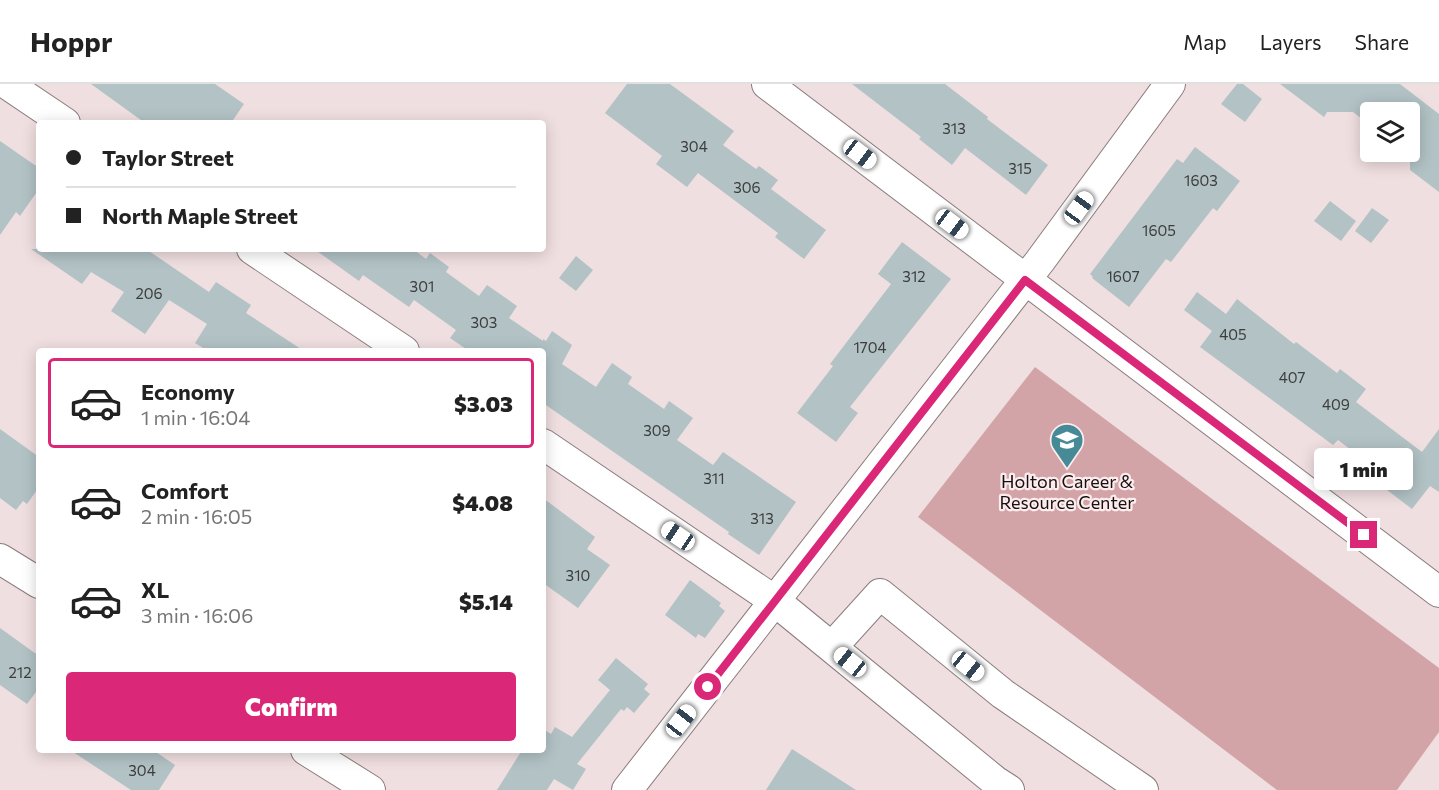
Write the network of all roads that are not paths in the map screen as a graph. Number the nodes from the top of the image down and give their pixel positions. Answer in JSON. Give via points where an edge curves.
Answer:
{"nodes":[{"id":1,"x":7,"y":84,"type":"edge"},
{"id":2,"x":767,"y":84,"type":"edge"},
{"id":3,"x":1170,"y":84,"type":"edge"},
{"id":4,"x":61,"y":120,"type":"edge"},
{"id":5,"x":256,"y":252,"type":"edge"},
{"id":6,"x":1025,"y":280,"type":"junction"},
{"id":7,"x":400,"y":348,"type":"edge"},
{"id":8,"x":546,"y":446,"type":"edge"},
{"id":9,"x":0,"y":559,"type":"edge"},
{"id":10,"x":36,"y":581,"type":"edge"},
{"id":11,"x":1439,"y":592,"type":"edge"},
{"id":12,"x":775,"y":601,"type":"junction"},
{"id":13,"x":832,"y":648,"type":"junction"},
{"id":14,"x":311,"y":753,"type":"edge"},
{"id":15,"x":370,"y":790,"type":"edge"},
{"id":16,"x":627,"y":790,"type":"edge"},
{"id":17,"x":1009,"y":790,"type":"edge"},
{"id":18,"x":1143,"y":790,"type":"edge"}],
"edges":[{"from":1,"to":4,"type":"street"},
{"from":2,"to":6,"type":"street"},
{"from":3,"to":6,"type":"street"},
{"from":5,"to":7,"type":"street"},
{"from":6,"to":11,"type":"street"},
{"from":6,"to":12,"type":"street"},
{"from":8,"to":12,"type":"street"},
{"from":9,"to":10,"type":"street"},
{"from":12,"to":13,"type":"street"},
{"from":12,"to":16,"type":"street"},
{"from":13,"to":17,"type":"street"},
{"from":13,"to":18,"type":"street","via":[[880,594],[1003,694]]},
{"from":14,"to":15,"type":"street"}]}
